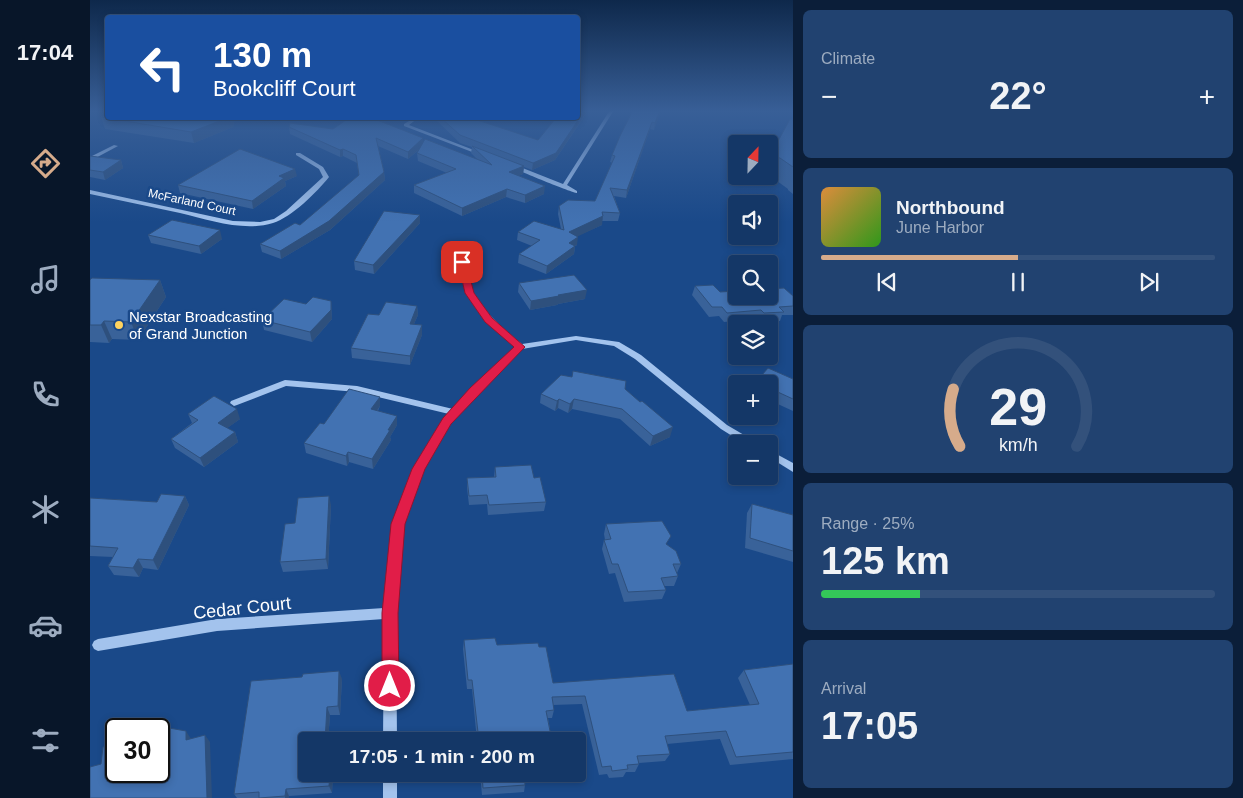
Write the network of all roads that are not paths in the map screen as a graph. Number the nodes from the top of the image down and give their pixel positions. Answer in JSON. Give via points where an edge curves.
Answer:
{"nodes":[{"id":1,"x":114,"y":147,"type":"edge"},
{"id":2,"x":454,"y":147,"type":"edge"},
{"id":3,"x":464,"y":147,"type":"edge"},
{"id":4,"x":588,"y":147,"type":"edge"},
{"id":5,"x":298,"y":154,"type":"dead end"},
{"id":6,"x":489,"y":157,"type":"edge"},
{"id":7,"x":483,"y":158,"type":"edge"},
{"id":8,"x":90,"y":159,"type":"edge"},
{"id":9,"x":509,"y":166,"type":"edge"},
{"id":10,"x":564,"y":186,"type":"junction"},
{"id":11,"x":90,"y":192,"type":"edge"},
{"id":12,"x":575,"y":192,"type":"dead end"},
{"id":13,"x":468,"y":245,"type":"dead end"},
{"id":14,"x":520,"y":347,"type":"junction"},
{"id":15,"x":234,"y":402,"type":"dead end"},
{"id":16,"x":455,"y":412,"type":"junction"},
{"id":17,"x":738,"y":435,"type":"edge"},
{"id":18,"x":778,"y":459,"type":"edge"},
{"id":19,"x":793,"y":468,"type":"edge"},
{"id":20,"x":390,"y":613,"type":"junction"},
{"id":21,"x":98,"y":645,"type":"dead end"},
{"id":22,"x":390,"y":732,"type":"edge"},
{"id":23,"x":390,"y":782,"type":"edge"},
{"id":24,"x":390,"y":798,"type":"edge"}],
"edges":[{"from":1,"to":8,"type":"street"},
{"from":2,"to":7,"type":"street"},
{"from":3,"to":6,"type":"street"},
{"from":4,"to":10,"type":"street"},
{"from":5,"to":11,"type":"street","name":"McFarland Court","via":[[321,168],[326,177],[318,188],[276,220],[257,224],[233,223]]},
{"from":9,"to":10,"type":"street"},
{"from":10,"to":12,"type":"street"},
{"from":13,"to":14,"type":"street","via":[[462,262],[469,293],[488,320]]},
{"from":14,"to":16,"type":"street"},
{"from":14,"to":17,"type":"street","via":[[576,338],[616,344],[638,357]]},
{"from":15,"to":16,"type":"street","via":[[286,382],[357,389]]},
{"from":16,"to":20,"type":"street","via":[[419,469],[398,524]]},
{"from":18,"to":19,"type":"street"},
{"from":20,"to":21,"type":"street","name":"Cedar Court","via":[[217,625]]},
{"from":20,"to":22,"type":"street"},
{"from":23,"to":24,"type":"street"}]}
